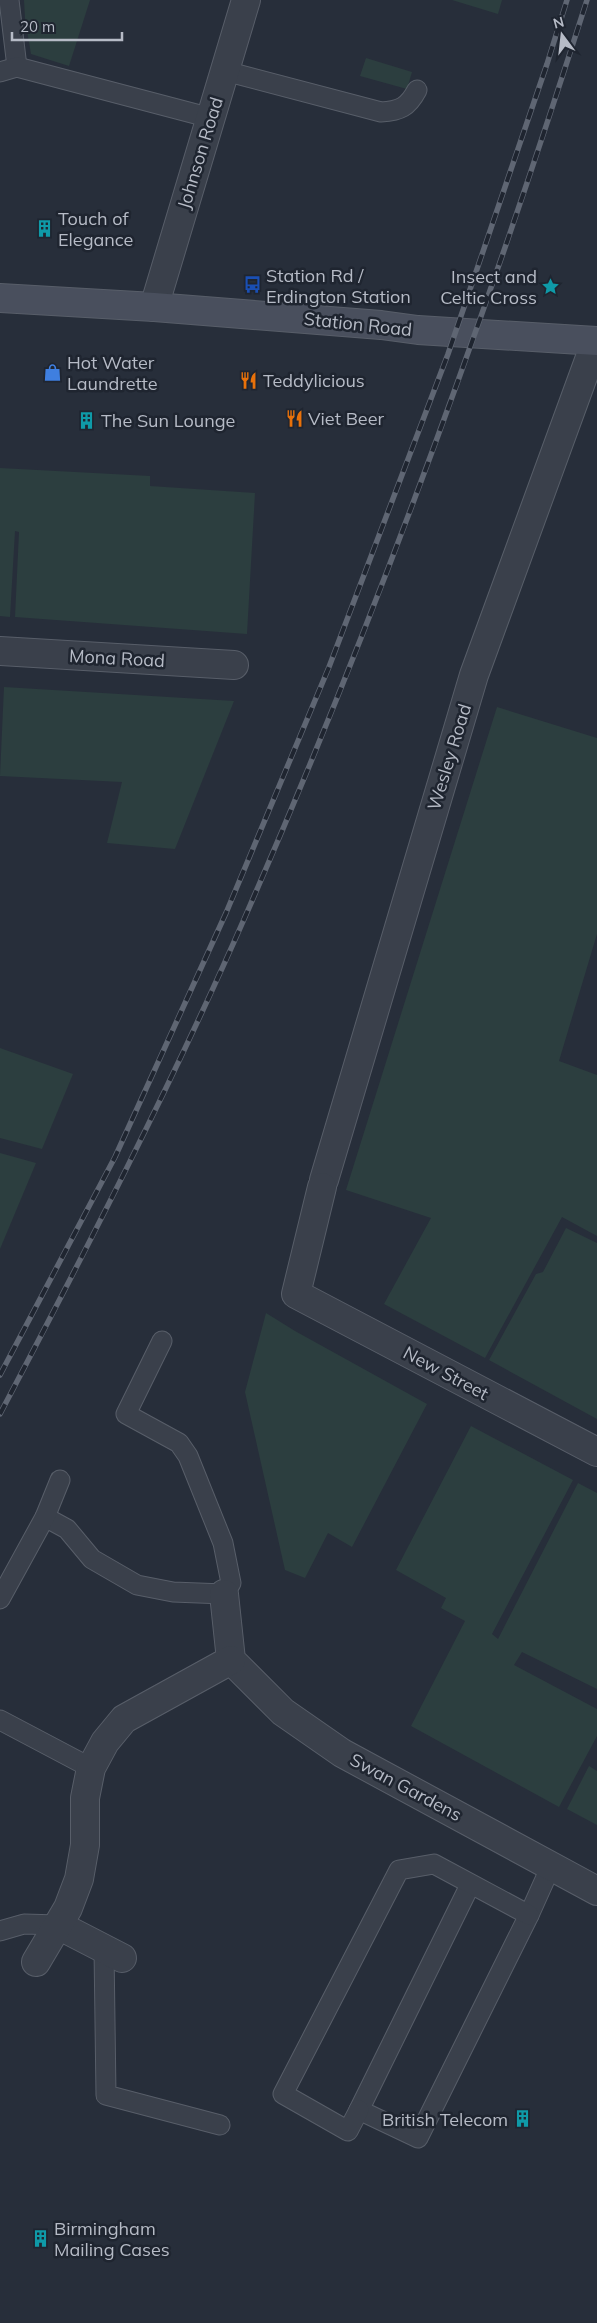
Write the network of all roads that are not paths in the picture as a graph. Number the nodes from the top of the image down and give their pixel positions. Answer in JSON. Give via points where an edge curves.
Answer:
{"nodes":[{"id":1,"x":9,"y":0,"type":"edge"},
{"id":2,"x":246,"y":0,"type":"edge"},
{"id":3,"x":9,"y":70,"type":"edge"},
{"id":4,"x":225,"y":71,"type":"junction"},
{"id":5,"x":417,"y":90,"type":"dead end"},
{"id":6,"x":210,"y":118,"type":"junction"},
{"id":7,"x":0,"y":298,"type":"edge"},
{"id":8,"x":154,"y":307,"type":"junction"},
{"id":9,"x":596,"y":341,"type":"edge"},
{"id":10,"x":0,"y":651,"type":"edge"},
{"id":11,"x":234,"y":665,"type":"dead end"},
{"id":12,"x":296,"y":1294,"type":"joint"},
{"id":13,"x":162,"y":1341,"type":"dead end"},
{"id":14,"x":597,"y":1452,"type":"edge"},
{"id":15,"x":60,"y":1480,"type":"dead end"},
{"id":16,"x":45,"y":1517,"type":"junction"},
{"id":17,"x":224,"y":1594,"type":"junction"},
{"id":18,"x":0,"y":1599,"type":"edge"},
{"id":19,"x":231,"y":1660,"type":"junction"},
{"id":20,"x":0,"y":1720,"type":"edge"},
{"id":21,"x":91,"y":1768,"type":"junction"},
{"id":22,"x":551,"y":1866,"type":"junction"},
{"id":23,"x":470,"y":1885,"type":"junction"},
{"id":24,"x":597,"y":1891,"type":"edge"},
{"id":25,"x":529,"y":1915,"type":"junction"},
{"id":26,"x":58,"y":1925,"type":"junction"},
{"id":27,"x":0,"y":1930,"type":"edge"},
{"id":28,"x":113,"y":1954,"type":"joint"},
{"id":29,"x":36,"y":1962,"type":"dead end"},
{"id":30,"x":359,"y":2110,"type":"junction"},
{"id":31,"x":220,"y":2125,"type":"dead end"}],
"edges":[{"from":1,"to":3,"type":"lane"},
{"from":2,"to":4,"type":"street","name":"Johnson Road"},
{"from":3,"to":6,"type":"lane"},
{"from":4,"to":5,"type":"lane","via":[[381,112],[398,111],[410,104]]},
{"from":4,"to":6,"type":"street","name":"Johnson Road"},
{"from":6,"to":8,"type":"street","name":"Johnson Road"},
{"from":7,"to":8,"type":"main road","name":"Station Road"},
{"from":8,"to":9,"type":"main road","name":"Station Road","via":[[418,330]]},
{"from":9,"to":12,"type":"street","name":"Wesley Road","via":[[474,675],[323,1184]]},
{"from":10,"to":11,"type":"street","name":"Mona Road"},
{"from":12,"to":14,"type":"street","name":"New Street"},
{"from":13,"to":17,"type":"lane","via":[[126,1414],[179,1443],[188,1456],[223,1543],[232,1583]]},
{"from":15,"to":16,"type":"lane"},
{"from":16,"to":17,"type":"lane","via":[[67,1529],[92,1559],[137,1584],[173,1592]]},
{"from":16,"to":18,"type":"lane"},
{"from":17,"to":19,"type":"street"},
{"from":19,"to":21,"type":"street","via":[[124,1719],[105,1742]]},
{"from":19,"to":22,"type":"street","name":"Swan Gardens","via":[[283,1712],[342,1753]]},
{"from":20,"to":21,"type":"lane"},
{"from":21,"to":26,"type":"street","via":[[85,1798],[85,1846],[79,1879]]},
{"from":22,"to":24,"type":"street","name":"Swan Gardens"},
{"from":22,"to":25,"type":"lane"},
{"from":23,"to":25,"type":"lane"},
{"from":23,"to":30,"type":"lane"},
{"from":23,"to":30,"type":"lane","via":[[434,1864],[400,1870],[282,2094],[348,2131]]},
{"from":25,"to":30,"type":"lane","via":[[418,2138]]},
{"from":26,"to":27,"type":"lane","via":[[24,1924]]},
{"from":26,"to":28,"type":"street"},
{"from":26,"to":29,"type":"street"},
{"from":28,"to":31,"type":"lane","via":[[106,2095]]}]}
